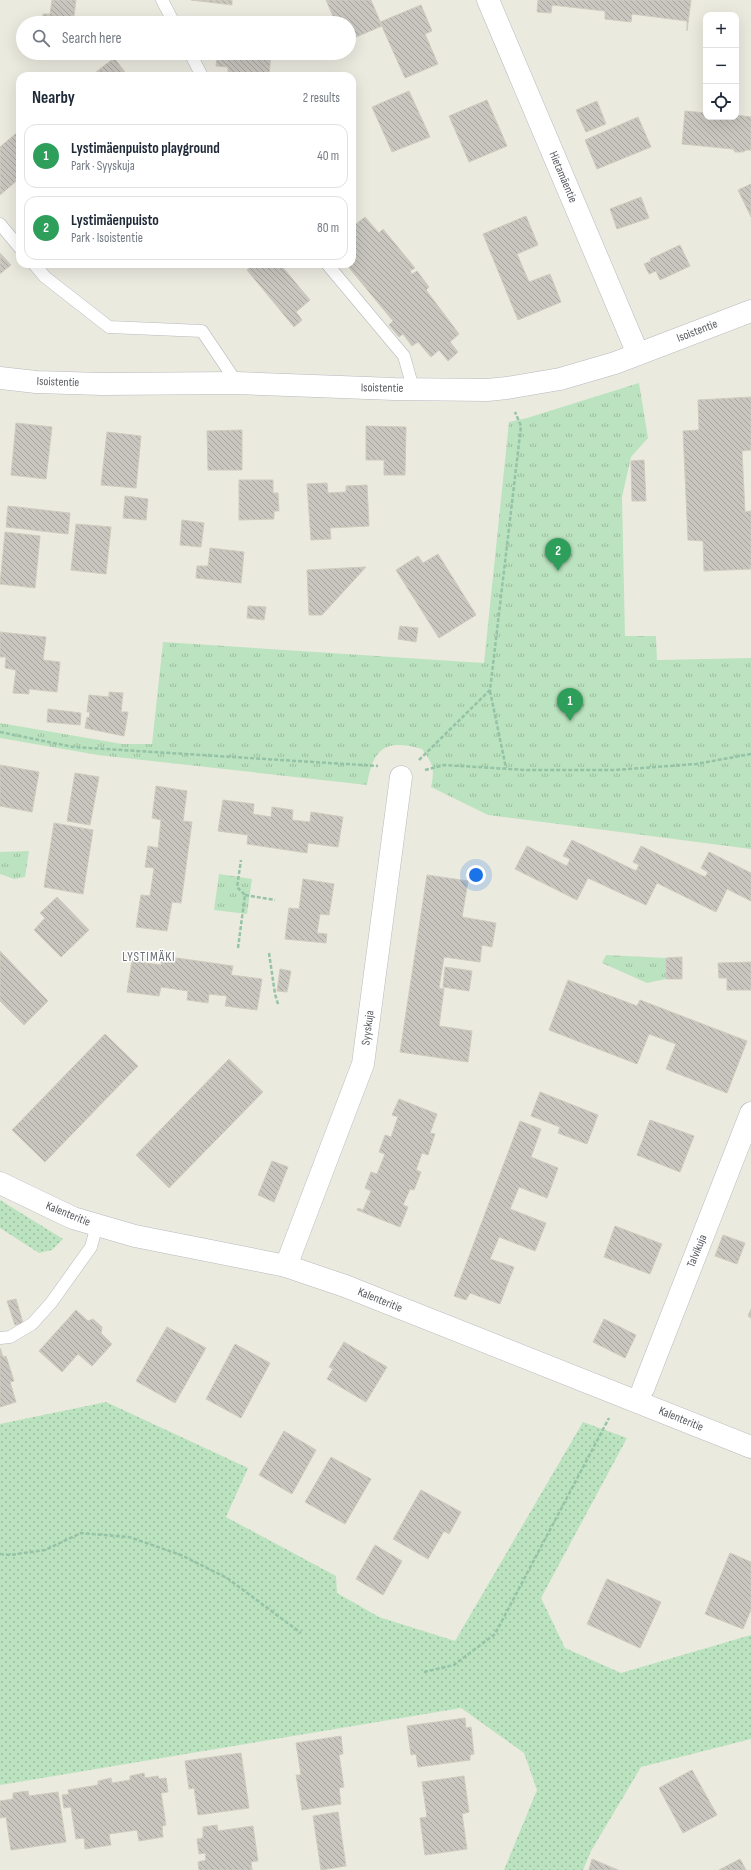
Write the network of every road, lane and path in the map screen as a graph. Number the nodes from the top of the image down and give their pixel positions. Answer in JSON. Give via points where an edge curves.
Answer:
{"nodes":[{"id":1,"x":162,"y":0,"type":"edge"},
{"id":2,"x":488,"y":0,"type":"edge"},
{"id":3,"x":170,"y":16,"type":"edge"},
{"id":4,"x":194,"y":60,"type":"edge"},
{"id":5,"x":200,"y":72,"type":"edge"},
{"id":6,"x":0,"y":224,"type":"edge"},
{"id":7,"x":16,"y":243,"type":"edge"},
{"id":8,"x":37,"y":268,"type":"edge"},
{"id":9,"x":330,"y":268,"type":"edge"},
{"id":10,"x":751,"y":311,"type":"edge"},
{"id":11,"x":638,"y":354,"type":"junction"},
{"id":12,"x":0,"y":378,"type":"edge"},
{"id":13,"x":237,"y":383,"type":"junction"},
{"id":14,"x":413,"y":388,"type":"junction"},
{"id":15,"x":513,"y":409,"type":"dead end"},
{"id":16,"x":490,"y":690,"type":"junction"},
{"id":17,"x":0,"y":732,"type":"edge"},
{"id":18,"x":751,"y":754,"type":"edge"},
{"id":19,"x":506,"y":768,"type":"junction"},
{"id":20,"x":401,"y":777,"type":"junction"},
{"id":21,"x":241,"y":860,"type":"dead end"},
{"id":22,"x":245,"y":895,"type":"junction"},
{"id":23,"x":275,"y":900,"type":"dead end"},
{"id":24,"x":238,"y":948,"type":"dead end"},
{"id":25,"x":269,"y":953,"type":"dead end"},
{"id":26,"x":278,"y":1004,"type":"dead end"},
{"id":27,"x":751,"y":1113,"type":"edge"},
{"id":28,"x":0,"y":1183,"type":"edge"},
{"id":29,"x":97,"y":1225,"type":"junction"},
{"id":30,"x":286,"y":1266,"type":"junction"},
{"id":31,"x":0,"y":1338,"type":"edge"},
{"id":32,"x":643,"y":1390,"type":"dead end"},
{"id":33,"x":613,"y":1411,"type":"dead end"},
{"id":34,"x":751,"y":1447,"type":"edge"},
{"id":35,"x":0,"y":1554,"type":"edge"},
{"id":36,"x":301,"y":1633,"type":"dead end"},
{"id":37,"x":424,"y":1672,"type":"dead end"}],
"edges":[{"from":1,"to":3,"type":"lane"},
{"from":2,"to":11,"type":"street","name":"Hietamäentie"},
{"from":4,"to":5,"type":"lane"},
{"from":6,"to":7,"type":"lane"},
{"from":8,"to":13,"type":"lane","via":[[45,277],[109,327],[202,331]]},
{"from":9,"to":14,"type":"lane","via":[[404,356]]},
{"from":10,"to":11,"type":"street","name":"Isoistentie"},
{"from":11,"to":14,"type":"street","name":"Isoistentie","via":[[560,379],[508,388]]},
{"from":12,"to":13,"type":"street","name":"Isoistentie","via":[[102,384]]},
{"from":13,"to":14,"type":"street","name":"Isoistentie"},
{"from":15,"to":16,"type":"path","via":[[521,426]]},
{"from":16,"to":19,"type":"path"},
{"from":16,"to":20,"type":"path"},
{"from":17,"to":20,"type":"path","via":[[73,747],[378,766]]},
{"from":18,"to":19,"type":"path","via":[[696,764],[615,770]]},
{"from":19,"to":20,"type":"path","via":[[444,765]]},
{"from":20,"to":30,"type":"street","name":"Syyskuja","via":[[363,1064]]},
{"from":21,"to":22,"type":"path","via":[[237,888]]},
{"from":22,"to":23,"type":"path"},
{"from":22,"to":24,"type":"path"},
{"from":25,"to":26,"type":"path"},
{"from":27,"to":32,"type":"street","name":"Talvikuja"},
{"from":28,"to":29,"type":"street","name":"Kalenteritie","via":[[73,1218]]},
{"from":29,"to":30,"type":"street","name":"Kalenteritie","via":[[135,1236]]},
{"from":29,"to":31,"type":"lane","via":[[91,1247],[51,1303],[32,1324],[10,1337]]},
{"from":30,"to":34,"type":"street","name":"Kalenteritie","via":[[344,1286]]},
{"from":33,"to":37,"type":"path","via":[[495,1634],[454,1665]]},
{"from":35,"to":36,"type":"path","via":[[45,1550],[81,1533],[129,1537],[181,1554],[227,1578]]}]}
